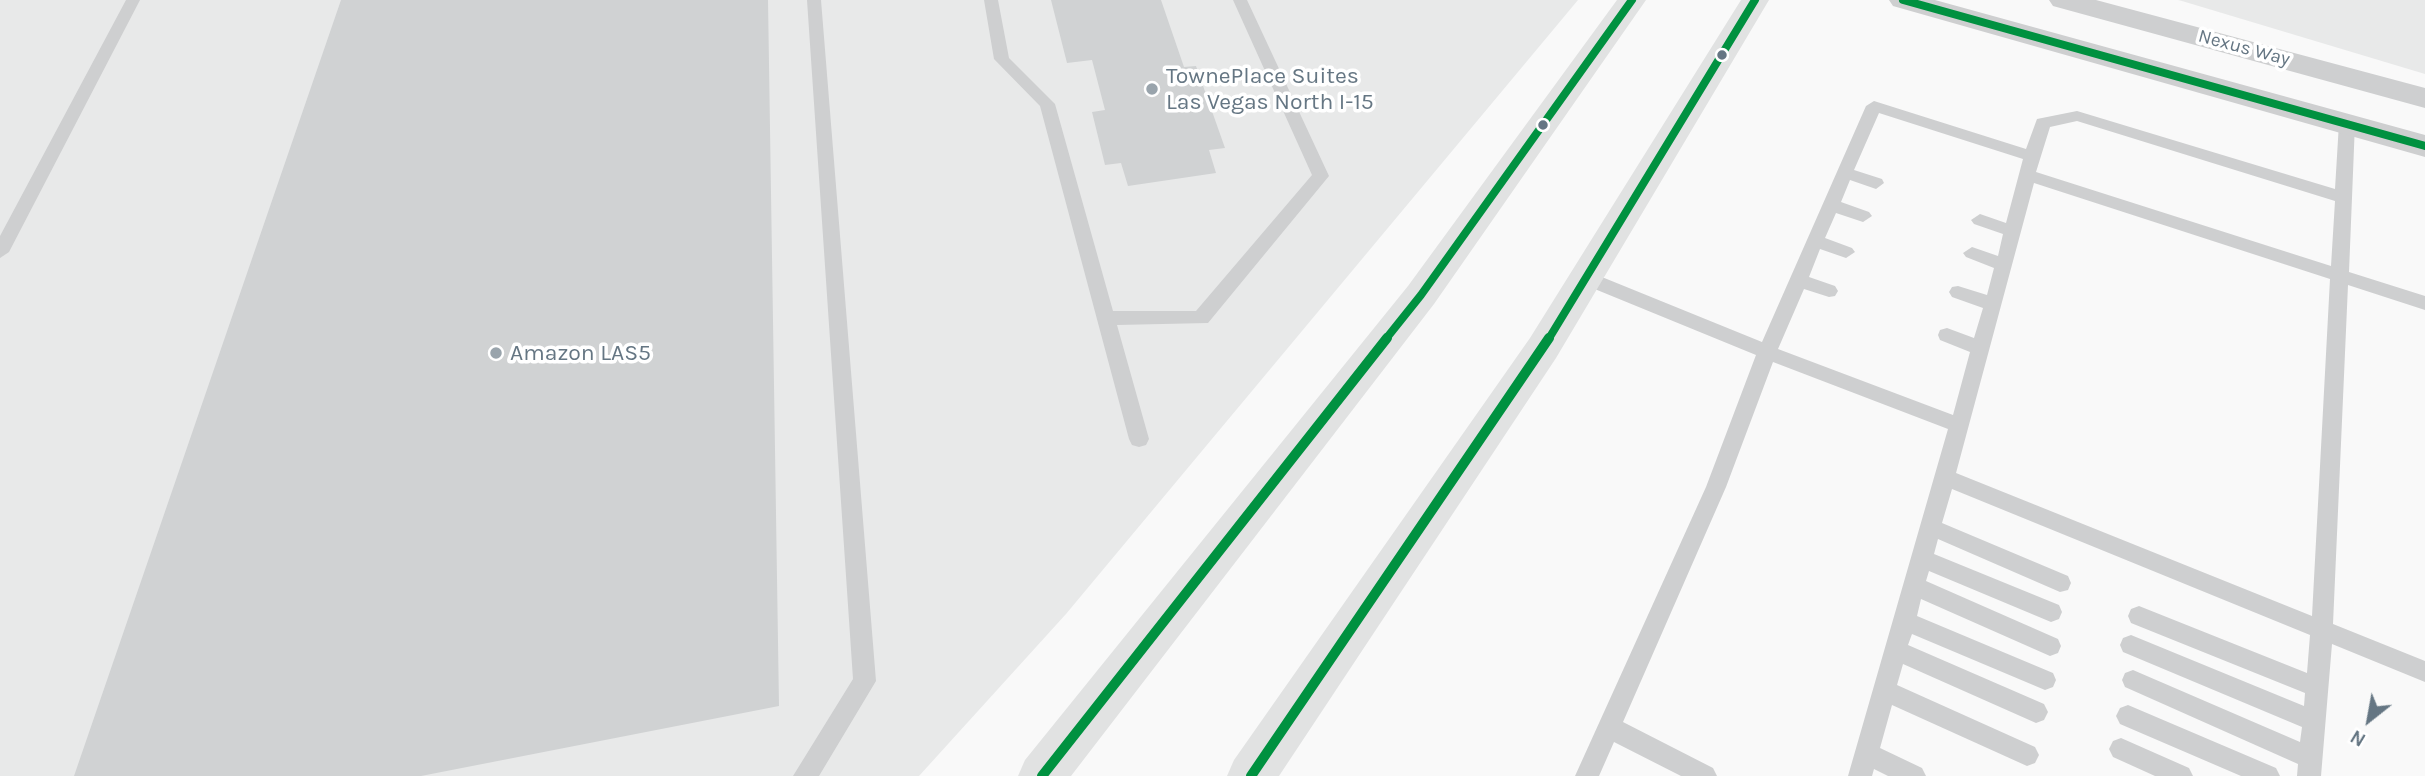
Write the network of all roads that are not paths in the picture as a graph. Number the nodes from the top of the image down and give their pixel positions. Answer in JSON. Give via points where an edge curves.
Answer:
{"nodes":[{"id":1,"x":133,"y":0,"type":"edge"},
{"id":2,"x":814,"y":0,"type":"edge"},
{"id":3,"x":991,"y":0,"type":"edge"},
{"id":4,"x":1240,"y":0,"type":"edge"},
{"id":5,"x":1632,"y":0,"type":"edge"},
{"id":6,"x":1755,"y":0,"type":"edge"},
{"id":7,"x":1903,"y":0,"type":"edge"},
{"id":8,"x":2063,"y":0,"type":"edge"},
{"id":9,"x":2425,"y":98,"type":"edge"},
{"id":10,"x":2347,"y":123,"type":"junction"},
{"id":11,"x":2425,"y":146,"type":"edge"},
{"id":12,"x":2030,"y":166,"type":"junction"},
{"id":13,"x":1844,"y":173,"type":"junction"},
{"id":14,"x":1875,"y":183,"type":"dead end"},
{"id":15,"x":2342,"y":197,"type":"junction"},
{"id":16,"x":1830,"y":205,"type":"junction"},
{"id":17,"x":1863,"y":216,"type":"dead end"},
{"id":18,"x":1980,"y":220,"type":"dead end"},
{"id":19,"x":2013,"y":231,"type":"junction"},
{"id":20,"x":1815,"y":241,"type":"junction"},
{"id":21,"x":0,"y":252,"type":"edge"},
{"id":22,"x":1846,"y":252,"type":"dead end"},
{"id":23,"x":1972,"y":253,"type":"dead end"},
{"id":24,"x":2004,"y":265,"type":"junction"},
{"id":25,"x":2339,"y":275,"type":"junction"},
{"id":26,"x":1586,"y":278,"type":"junction"},
{"id":27,"x":1798,"y":280,"type":"junction"},
{"id":28,"x":1829,"y":291,"type":"dead end"},
{"id":29,"x":1958,"y":292,"type":"dead end"},
{"id":30,"x":2425,"y":303,"type":"edge"},
{"id":31,"x":1992,"y":304,"type":"junction"},
{"id":32,"x":1106,"y":318,"type":"junction"},
{"id":33,"x":1947,"y":335,"type":"dead end"},
{"id":34,"x":1980,"y":348,"type":"junction"},
{"id":35,"x":1767,"y":352,"type":"junction"},
{"id":36,"x":1959,"y":425,"type":"junction"},
{"id":37,"x":1139,"y":439,"type":"dead end"},
{"id":38,"x":1945,"y":477,"type":"junction"},
{"id":39,"x":1931,"y":527,"type":"junction"},
{"id":40,"x":1922,"y":559,"type":"junction"},
{"id":41,"x":2060,"y":583,"type":"dead end"},
{"id":42,"x":1914,"y":586,"type":"junction"},
{"id":43,"x":2051,"y":612,"type":"dead end"},
{"id":44,"x":2139,"y":616,"type":"dead end"},
{"id":45,"x":1905,"y":621,"type":"junction"},
{"id":46,"x":2322,"y":630,"type":"junction"},
{"id":47,"x":2131,"y":645,"type":"dead end"},
{"id":48,"x":2050,"y":646,"type":"dead end"},
{"id":49,"x":1897,"y":651,"type":"junction"},
{"id":50,"x":2425,"y":672,"type":"edge"},
{"id":51,"x":2045,"y":680,"type":"dead end"},
{"id":52,"x":2133,"y":680,"type":"dead end"},
{"id":53,"x":2318,"y":688,"type":"junction"},
{"id":54,"x":1885,"y":691,"type":"junction"},
{"id":55,"x":2036,"y":712,"type":"dead end"},
{"id":56,"x":2128,"y":716,"type":"dead end"},
{"id":57,"x":2315,"y":721,"type":"junction"},
{"id":58,"x":1609,"y":727,"type":"junction"},
{"id":59,"x":2120,"y":750,"type":"dead end"},
{"id":60,"x":2027,"y":755,"type":"dead end"},
{"id":61,"x":1864,"y":765,"type":"edge"},
{"id":62,"x":2310,"y":767,"type":"edge"},
{"id":63,"x":805,"y":776,"type":"edge"},
{"id":64,"x":1042,"y":776,"type":"edge"},
{"id":65,"x":1251,"y":776,"type":"edge"},
{"id":66,"x":1587,"y":776,"type":"edge"},
{"id":67,"x":1705,"y":776,"type":"edge"},
{"id":68,"x":1914,"y":776,"type":"edge"},
{"id":69,"x":2181,"y":776,"type":"edge"},
{"id":70,"x":2268,"y":776,"type":"edge"}],
"edges":[{"from":1,"to":21,"type":"lane"},
{"from":2,"to":63,"type":"lane","via":[[866,681]]},
{"from":3,"to":32,"type":"lane","via":[[1002,59],[1047,104]]},
{"from":4,"to":32,"type":"lane","via":[[1321,176],[1201,318]]},
{"from":5,"to":64,"type":"main road","via":[[1421,295]]},
{"from":6,"to":26,"type":"main road"},
{"from":7,"to":10,"type":"street","name":"Nexus Way"},
{"from":8,"to":9,"type":"street","name":"Nexus Way"},
{"from":10,"to":11,"type":"street","name":"Nexus Way"},
{"from":10,"to":15,"type":"lane"},
{"from":12,"to":13,"type":"lane","via":[[1874,106]]},
{"from":12,"to":15,"type":"lane","via":[[2043,123],[2077,116]]},
{"from":12,"to":19,"type":"lane"},
{"from":12,"to":25,"type":"lane"},
{"from":13,"to":14,"type":"lane"},
{"from":13,"to":16,"type":"lane"},
{"from":15,"to":25,"type":"lane"},
{"from":16,"to":17,"type":"lane"},
{"from":16,"to":20,"type":"lane"},
{"from":18,"to":19,"type":"lane"},
{"from":19,"to":24,"type":"lane"},
{"from":20,"to":22,"type":"lane"},
{"from":20,"to":27,"type":"lane"},
{"from":23,"to":24,"type":"lane"},
{"from":24,"to":31,"type":"lane"},
{"from":25,"to":30,"type":"lane"},
{"from":25,"to":46,"type":"lane"},
{"from":26,"to":35,"type":"lane"},
{"from":26,"to":65,"type":"main road"},
{"from":27,"to":28,"type":"lane"},
{"from":27,"to":35,"type":"lane"},
{"from":29,"to":31,"type":"lane"},
{"from":31,"to":34,"type":"lane"},
{"from":32,"to":37,"type":"lane"},
{"from":33,"to":34,"type":"lane"},
{"from":34,"to":36,"type":"lane"},
{"from":35,"to":36,"type":"lane"},
{"from":35,"to":58,"type":"lane","via":[[1716,487]]},
{"from":36,"to":38,"type":"lane"},
{"from":38,"to":39,"type":"lane"},
{"from":38,"to":46,"type":"lane"},
{"from":39,"to":40,"type":"lane"},
{"from":39,"to":41,"type":"lane"},
{"from":40,"to":42,"type":"lane"},
{"from":40,"to":43,"type":"lane"},
{"from":42,"to":45,"type":"lane"},
{"from":42,"to":48,"type":"lane"},
{"from":44,"to":53,"type":"lane"},
{"from":45,"to":49,"type":"lane"},
{"from":45,"to":51,"type":"lane"},
{"from":46,"to":50,"type":"lane"},
{"from":46,"to":53,"type":"lane"},
{"from":47,"to":57,"type":"lane"},
{"from":49,"to":54,"type":"lane"},
{"from":49,"to":55,"type":"lane"},
{"from":52,"to":62,"type":"lane"},
{"from":53,"to":57,"type":"lane"},
{"from":54,"to":60,"type":"lane"},
{"from":54,"to":61,"type":"lane"},
{"from":56,"to":70,"type":"lane"},
{"from":57,"to":62,"type":"lane"},
{"from":58,"to":66,"type":"lane"},
{"from":58,"to":67,"type":"lane"},
{"from":59,"to":69,"type":"lane"},
{"from":61,"to":68,"type":"lane"}]}
